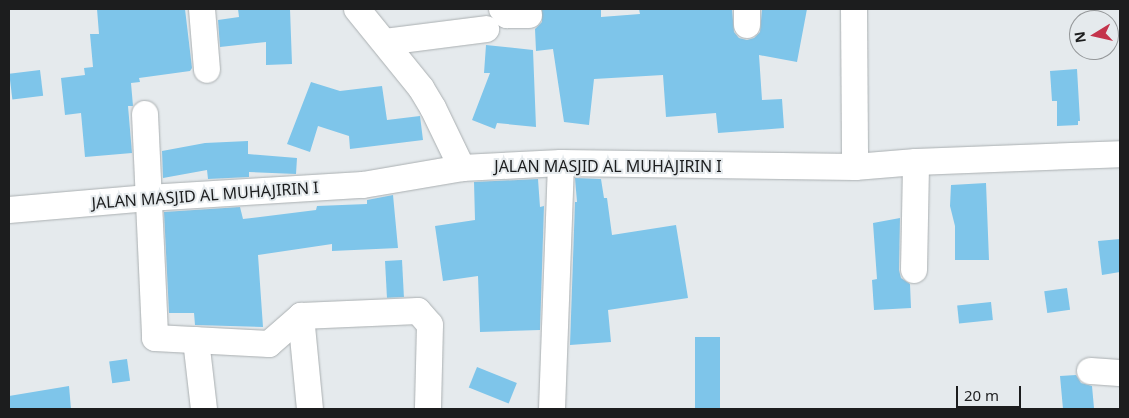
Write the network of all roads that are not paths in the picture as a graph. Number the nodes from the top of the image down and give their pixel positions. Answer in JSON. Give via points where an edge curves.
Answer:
{"nodes":[{"id":1,"x":202,"y":9,"type":"edge"},
{"id":2,"x":357,"y":9,"type":"edge"},
{"id":3,"x":502,"y":9,"type":"edge"},
{"id":4,"x":854,"y":9,"type":"edge"},
{"id":5,"x":529,"y":15,"type":"dead end"},
{"id":6,"x":486,"y":29,"type":"dead end"},
{"id":7,"x":385,"y":42,"type":"junction"},
{"id":8,"x":207,"y":70,"type":"dead end"},
{"id":9,"x":145,"y":114,"type":"dead end"},
{"id":10,"x":1120,"y":154,"type":"edge"},
{"id":11,"x":916,"y":162,"type":"junction"},
{"id":12,"x":561,"y":163,"type":"junction"},
{"id":13,"x":855,"y":167,"type":"junction"},
{"id":14,"x":462,"y":168,"type":"junction"},
{"id":15,"x":148,"y":198,"type":"junction"},
{"id":16,"x":9,"y":210,"type":"edge"},
{"id":17,"x":914,"y":270,"type":"dead end"},
{"id":18,"x":301,"y":316,"type":"junction"},
{"id":19,"x":196,"y":340,"type":"junction"},
{"id":20,"x":1090,"y":371,"type":"dead end"},
{"id":21,"x":1120,"y":373,"type":"edge"},
{"id":22,"x":204,"y":409,"type":"edge"},
{"id":23,"x":310,"y":409,"type":"edge"},
{"id":24,"x":428,"y":409,"type":"edge"},
{"id":25,"x":552,"y":409,"type":"edge"}],
"edges":[{"from":1,"to":8,"type":"street"},
{"from":2,"to":7,"type":"street"},
{"from":3,"to":5,"type":"street","via":[[507,15]]},
{"from":4,"to":13,"type":"street"},
{"from":6,"to":7,"type":"street"},
{"from":7,"to":14,"type":"street","via":[[433,108]]},
{"from":9,"to":15,"type":"street"},
{"from":10,"to":11,"type":"street","name":"JALAN MASJID AL MUHAJIRIN I"},
{"from":11,"to":13,"type":"street","name":"JALAN MASJID AL MUHAJIRIN I"},
{"from":11,"to":17,"type":"street"},
{"from":12,"to":13,"type":"street","name":"JALAN MASJID AL MUHAJIRIN I"},
{"from":12,"to":14,"type":"street","name":"JALAN MASJID AL MUHAJIRIN I"},
{"from":12,"to":25,"type":"street"},
{"from":14,"to":15,"type":"street","name":"JALAN MASJID AL MUHAJIRIN I","via":[[363,186]]},
{"from":15,"to":16,"type":"street","name":"JALAN MASJID AL MUHAJIRIN I"},
{"from":15,"to":19,"type":"street","via":[[155,338]]},
{"from":18,"to":19,"type":"street","via":[[269,344]]},
{"from":18,"to":23,"type":"street"},
{"from":18,"to":24,"type":"street","via":[[418,311],[430,325]]},
{"from":19,"to":22,"type":"street"},
{"from":20,"to":21,"type":"street"}]}
